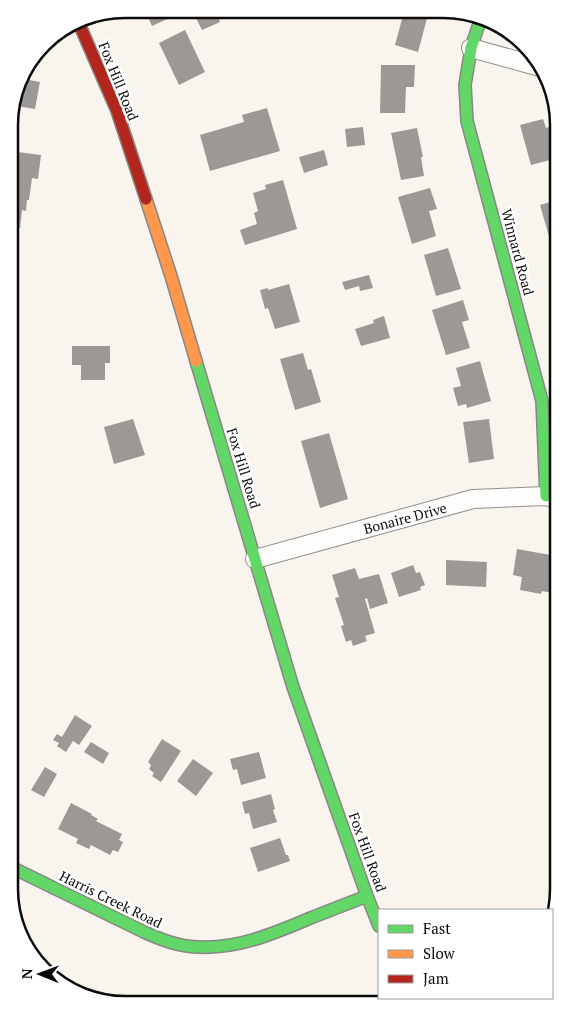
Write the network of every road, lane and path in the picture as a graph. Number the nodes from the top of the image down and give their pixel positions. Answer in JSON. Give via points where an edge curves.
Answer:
{"nodes":[{"id":1,"x":479,"y":23,"type":"edge"},
{"id":2,"x":80,"y":27,"type":"edge"},
{"id":3,"x":471,"y":48,"type":"junction"},
{"id":4,"x":534,"y":66,"type":"edge"},
{"id":5,"x":550,"y":487,"type":"edge"},
{"id":6,"x":550,"y":498,"type":"edge"},
{"id":7,"x":256,"y":559,"type":"junction"},
{"id":8,"x":18,"y":870,"type":"edge"},
{"id":9,"x":367,"y":896,"type":"junction"},
{"id":10,"x":378,"y":924,"type":"edge"}],
"edges":[{"from":1,"to":3,"type":"main road","name":"Winnard Road"},
{"from":2,"to":7,"type":"main road","name":"Fox Hill Road","via":[[117,111],[171,276]]},
{"from":3,"to":4,"type":"street"},
{"from":3,"to":5,"type":"main road","name":"Winnard Road","via":[[465,85],[467,121],[542,401]]},
{"from":6,"to":7,"type":"street","name":"Bonaire Drive","via":[[473,499]]},
{"from":7,"to":9,"type":"main road","name":"Fox Hill Road","via":[[293,687]]},
{"from":8,"to":9,"type":"main road","name":"Harris Creek Road","via":[[147,935],[181,946],[238,944]]},
{"from":9,"to":10,"type":"main road","name":"Fox Hill Road"}]}
